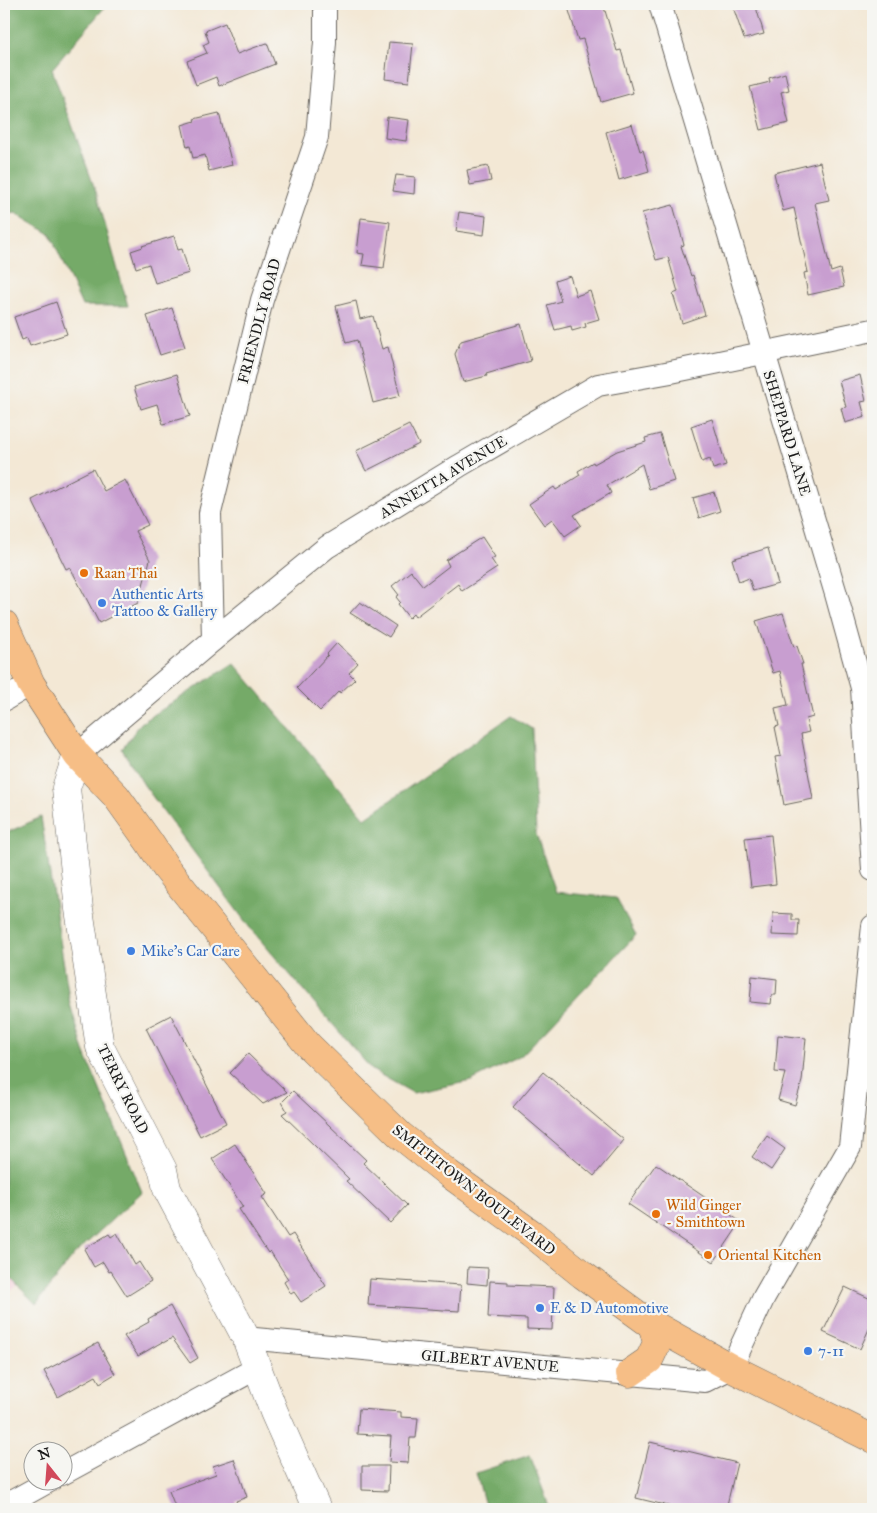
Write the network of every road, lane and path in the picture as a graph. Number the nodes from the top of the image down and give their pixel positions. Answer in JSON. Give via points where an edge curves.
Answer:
{"nodes":[{"id":1,"x":325,"y":4,"type":"edge"},
{"id":2,"x":660,"y":4,"type":"edge"},
{"id":3,"x":873,"y":330,"type":"edge"},
{"id":4,"x":764,"y":353,"type":"junction"},
{"id":5,"x":4,"y":624,"type":"edge"},
{"id":6,"x":213,"y":640,"type":"junction"},
{"id":7,"x":32,"y":684,"type":"junction"},
{"id":8,"x":4,"y":700,"type":"edge"},
{"id":9,"x":76,"y":755,"type":"junction"},
{"id":10,"x":873,"y":870,"type":"edge"},
{"id":11,"x":873,"y":926,"type":"edge"},
{"id":12,"x":652,"y":1324,"type":"junction"},
{"id":13,"x":246,"y":1338,"type":"junction"},
{"id":14,"x":257,"y":1368,"type":"junction"},
{"id":15,"x":731,"y":1368,"type":"junction"},
{"id":16,"x":630,"y":1374,"type":"junction"},
{"id":17,"x":873,"y":1439,"type":"edge"},
{"id":18,"x":72,"y":1469,"type":"edge"},
{"id":19,"x":33,"y":1490,"type":"edge"},
{"id":20,"x":4,"y":1506,"type":"edge"},
{"id":21,"x":317,"y":1509,"type":"edge"}],
"edges":[{"from":1,"to":6,"type":"street","name":"FRIENDLY ROAD","via":[[317,137],[262,300],[210,513]]},
{"from":2,"to":4,"type":"street","name":"SHEPPARD LANE"},
{"from":3,"to":4,"type":"street","name":"ANNETTA AVENUE"},
{"from":4,"to":6,"type":"street","name":"ANNETTA AVENUE","via":[[598,385],[327,547]]},
{"from":4,"to":10,"type":"street","name":"SHEPPARD LANE","via":[[862,688]]},
{"from":5,"to":7,"type":"main road"},
{"from":6,"to":9,"type":"street","name":"ANNETTA AVENUE"},
{"from":7,"to":8,"type":"street"},
{"from":7,"to":9,"type":"main road"},
{"from":9,"to":12,"type":"main road","name":"SMITHTOWN BOULEVARD","via":[[116,796],[166,868],[308,1045],[400,1135]]},
{"from":9,"to":13,"type":"street","name":"TERRY ROAD","via":[[66,788],[79,909],[100,1047],[163,1170],[167,1189]]},
{"from":11,"to":15,"type":"street","via":[[850,1147],[764,1297]]},
{"from":12,"to":15,"type":"main road","name":"SMITHTOWN BOULEVARD"},
{"from":12,"to":16,"type":"main road","via":[[657,1343],[649,1360]]},
{"from":13,"to":14,"type":"street","name":"TERRY ROAD"},
{"from":13,"to":16,"type":"street","name":"GILBERT AVENUE"},
{"from":14,"to":18,"type":"street"},
{"from":14,"to":21,"type":"street","name":"TERRY ROAD"},
{"from":15,"to":16,"type":"street","name":"GILBERT AVENUE","via":[[705,1381]]},
{"from":15,"to":17,"type":"main road","name":"SMITHTOWN BOULEVARD"},
{"from":19,"to":20,"type":"street"}]}
